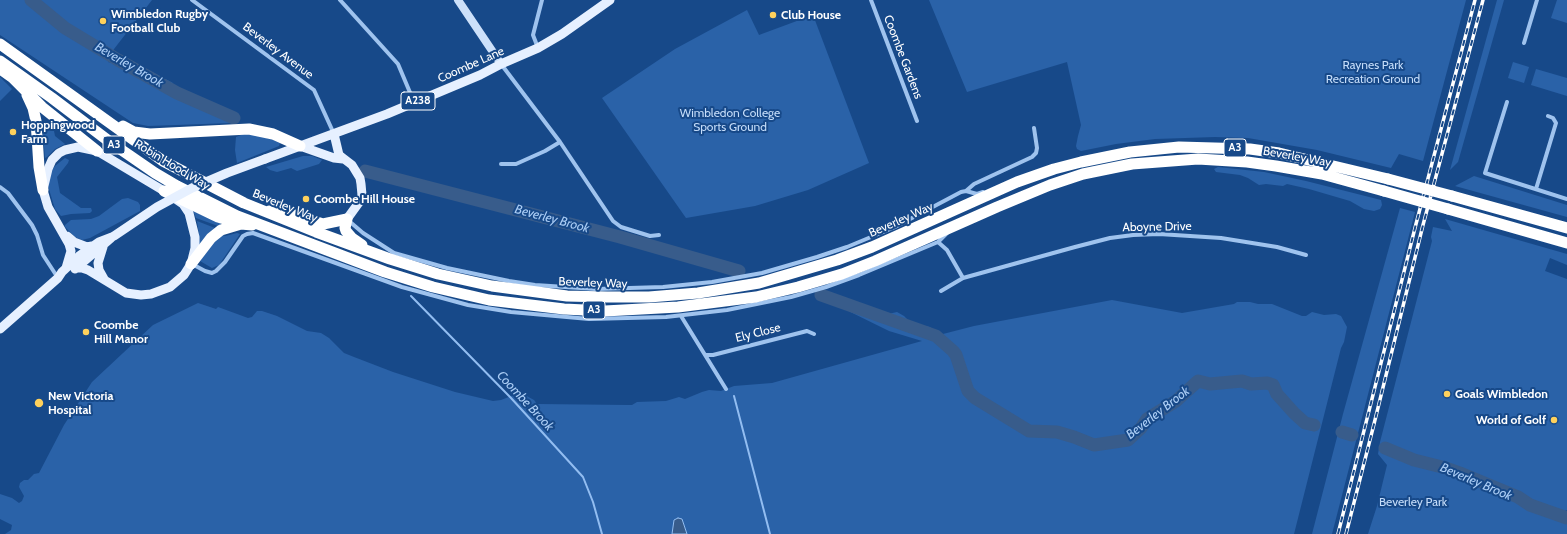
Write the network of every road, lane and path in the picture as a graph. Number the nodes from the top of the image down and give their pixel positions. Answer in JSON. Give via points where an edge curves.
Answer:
{"nodes":[{"id":1,"x":192,"y":0,"type":"edge"},
{"id":2,"x":340,"y":0,"type":"edge"},
{"id":3,"x":458,"y":0,"type":"edge"},
{"id":4,"x":542,"y":0,"type":"edge"},
{"id":5,"x":610,"y":0,"type":"edge"},
{"id":6,"x":871,"y":0,"type":"edge"},
{"id":7,"x":1537,"y":0,"type":"edge"},
{"id":8,"x":1524,"y":43,"type":"dead end"},
{"id":9,"x":0,"y":44,"type":"edge"},
{"id":10,"x":538,"y":48,"type":"junction"},
{"id":11,"x":0,"y":61,"type":"edge"},
{"id":12,"x":501,"y":64,"type":"junction"},
{"id":13,"x":0,"y":68,"type":"edge"},
{"id":14,"x":25,"y":91,"type":"junction"},
{"id":15,"x":414,"y":102,"type":"junction"},
{"id":16,"x":1507,"y":102,"type":"dead end"},
{"id":17,"x":86,"y":105,"type":"junction"},
{"id":18,"x":1548,"y":116,"type":"dead end"},
{"id":19,"x":917,"y":121,"type":"dead end"},
{"id":20,"x":1034,"y":128,"type":"dead end"},
{"id":21,"x":334,"y":134,"type":"junction"},
{"id":22,"x":560,"y":142,"type":"junction"},
{"id":23,"x":300,"y":146,"type":"junction"},
{"id":24,"x":97,"y":151,"type":"junction"},
{"id":25,"x":343,"y":159,"type":"junction"},
{"id":26,"x":501,"y":164,"type":"dead end"},
{"id":27,"x":188,"y":174,"type":"joint"},
{"id":28,"x":0,"y":186,"type":"edge"},
{"id":29,"x":1536,"y":189,"type":"junction"},
{"id":30,"x":43,"y":190,"type":"junction"},
{"id":31,"x":1000,"y":190,"type":"junction"},
{"id":32,"x":164,"y":191,"type":"junction"},
{"id":33,"x":966,"y":191,"type":"junction"},
{"id":34,"x":1567,"y":199,"type":"edge"},
{"id":35,"x":260,"y":210,"type":"junction"},
{"id":36,"x":347,"y":219,"type":"junction"},
{"id":37,"x":239,"y":220,"type":"junction"},
{"id":38,"x":952,"y":226,"type":"junction"},
{"id":39,"x":1567,"y":228,"type":"edge"},
{"id":40,"x":66,"y":235,"type":"junction"},
{"id":41,"x":659,"y":235,"type":"dead end"},
{"id":42,"x":113,"y":237,"type":"junction"},
{"id":43,"x":938,"y":242,"type":"junction"},
{"id":44,"x":1565,"y":242,"type":"edge"},
{"id":45,"x":92,"y":246,"type":"junction"},
{"id":46,"x":103,"y":247,"type":"junction"},
{"id":47,"x":1306,"y":255,"type":"dead end"},
{"id":48,"x":390,"y":259,"type":"junction"},
{"id":49,"x":191,"y":264,"type":"junction"},
{"id":50,"x":71,"y":268,"type":"junction"},
{"id":51,"x":58,"y":278,"type":"junction"},
{"id":52,"x":963,"y":278,"type":"junction"},
{"id":53,"x":105,"y":281,"type":"junction"},
{"id":54,"x":941,"y":291,"type":"dead end"},
{"id":55,"x":680,"y":316,"type":"junction"},
{"id":56,"x":0,"y":329,"type":"edge"},
{"id":57,"x":814,"y":334,"type":"dead end"},
{"id":58,"x":706,"y":355,"type":"junction"},
{"id":59,"x":726,"y":389,"type":"dead end"}],
"edges":[{"from":1,"to":21,"type":"street","name":"Beverley Avenue","via":[[314,90]]},
{"from":2,"to":15,"type":"street","via":[[398,64]]},
{"from":3,"to":12,"type":"street"},
{"from":4,"to":10,"type":"street","via":[[534,34]]},
{"from":5,"to":10,"type":"main road","name":"Coombe Lane","number":"A238"},
{"from":6,"to":19,"type":"street","name":"Coombe Gardens"},
{"from":7,"to":8,"type":"street"},
{"from":9,"to":17,"type":"highway","name":"Robin Hood Way","number":"A3"},
{"from":10,"to":12,"type":"main road","name":"Coombe Lane","number":"A238"},
{"from":11,"to":37,"type":"highway","name":"Robin Hood Way","number":"A3","via":[[155,173]]},
{"from":12,"to":15,"type":"main road","name":"Coombe Lane","number":"A238"},
{"from":12,"to":22,"type":"street"},
{"from":13,"to":14,"type":"highway"},
{"from":14,"to":24,"type":"highway"},
{"from":14,"to":30,"type":"highway","via":[[36,121]]},
{"from":15,"to":21,"type":"main road","name":"Coombe Lane","number":"A238"},
{"from":16,"to":29,"type":"street","via":[[1486,173]]},
{"from":17,"to":23,"type":"highway","via":[[134,132],[156,134],[250,129],[273,134]]},
{"from":17,"to":27,"type":"highway","name":"Robin Hood Way","number":"A3","via":[[163,161]]},
{"from":18,"to":29,"type":"street","via":[[1556,123]]},
{"from":20,"to":33,"type":"street","name":"Beverley Way","via":[[1037,148],[1032,157],[974,184]]},
{"from":21,"to":23,"type":"main road","name":"Coombe Lane","number":"A238"},
{"from":21,"to":25,"type":"main road","via":[[338,152]]},
{"from":22,"to":26,"type":"street","via":[[516,164]]},
{"from":22,"to":41,"type":"street","via":[[613,220],[621,227],[650,236]]},
{"from":23,"to":25,"type":"main road"},
{"from":23,"to":42,"type":"main road","name":"Coombe Lane","number":"A238","bridge":true,"via":[[232,170],[192,188]]},
{"from":24,"to":30,"type":"main road","via":[[78,147],[59,153],[48,169]]},
{"from":24,"to":32,"type":"main road"},
{"from":25,"to":36,"type":"main road","via":[[355,169],[362,189],[360,201]]},
{"from":27,"to":35,"type":"highway","name":"Beverley Way","number":"A3"},
{"from":28,"to":51,"type":"street","via":[[32,225],[43,255]]},
{"from":29,"to":34,"type":"street"},
{"from":30,"to":40,"type":"main road","via":[[51,212]]},
{"from":31,"to":33,"type":"street","name":"Beverley Way","via":[[977,194]]},
{"from":31,"to":39,"type":"highway","name":"Beverley Way","number":"A3","bridge":true,"via":[[1054,169],[1130,152],[1179,147],[1250,149],[1279,153],[1388,179]]},
{"from":31,"to":48,"type":"highway","name":"Beverley Way","number":"A3","via":[[837,260],[759,283],[698,293],[607,298],[535,293],[438,274]]},
{"from":32,"to":37,"type":"highway","via":[[218,217]]},
{"from":32,"to":49,"type":"main road","via":[[183,204],[189,214],[195,237]]},
{"from":33,"to":36,"type":"street","name":"Beverley Way","via":[[895,226],[817,257],[718,281],[633,289],[535,285],[447,268],[394,253]]},
{"from":35,"to":36,"type":"highway","via":[[282,211],[323,224]]},
{"from":35,"to":48,"type":"highway","name":"Beverley Way","number":"A3"},
{"from":36,"to":48,"type":"highway","via":[[345,228],[352,238]]},
{"from":37,"to":38,"type":"highway","name":"Beverley Way","number":"A3","via":[[385,272],[460,294],[533,306],[605,311],[707,304],[756,297],[798,287],[875,261]]},
{"from":37,"to":49,"type":"highway","via":[[211,238]]},
{"from":38,"to":43,"type":"street","name":"Beverley Way"},
{"from":38,"to":44,"type":"highway","name":"Beverley Way","number":"A3","bridge":true,"via":[[1083,174],[1132,164],[1198,158],[1276,166],[1322,174]]},
{"from":40,"to":45,"type":"main road","via":[[74,242]]},
{"from":40,"to":50,"type":"main road"},
{"from":42,"to":45,"type":"main road","number":"A238"},
{"from":42,"to":46,"type":"main road","number":"A238"},
{"from":43,"to":52,"type":"street","via":[[947,250]]},
{"from":43,"to":55,"type":"street","name":"Beverley Way","via":[[859,275],[805,293],[727,310]]},
{"from":45,"to":50,"type":"main road","number":"A238"},
{"from":46,"to":50,"type":"main road","number":"A238"},
{"from":46,"to":53,"type":"main road","via":[[98,263]]},
{"from":47,"to":52,"type":"street","name":"Aboyne Drive","via":[[1221,238],[1133,235],[1110,238]]},
{"from":49,"to":53,"type":"main road","via":[[177,282],[151,294],[126,293]]},
{"from":49,"to":55,"type":"street","name":"Beverley Way","via":[[212,273],[216,271],[226,262],[243,236],[253,233],[402,287],[468,305],[511,312],[589,319]]},
{"from":50,"to":51,"type":"main road","number":"A238","via":[[66,276]]},
{"from":50,"to":53,"type":"main road","via":[[88,270]]},
{"from":51,"to":56,"type":"main road","number":"A238"},
{"from":52,"to":54,"type":"street","name":"Aboyne Drive"},
{"from":55,"to":58,"type":"street"},
{"from":57,"to":58,"type":"street","name":"Ely Close","via":[[807,331]]},
{"from":58,"to":59,"type":"street"}]}
